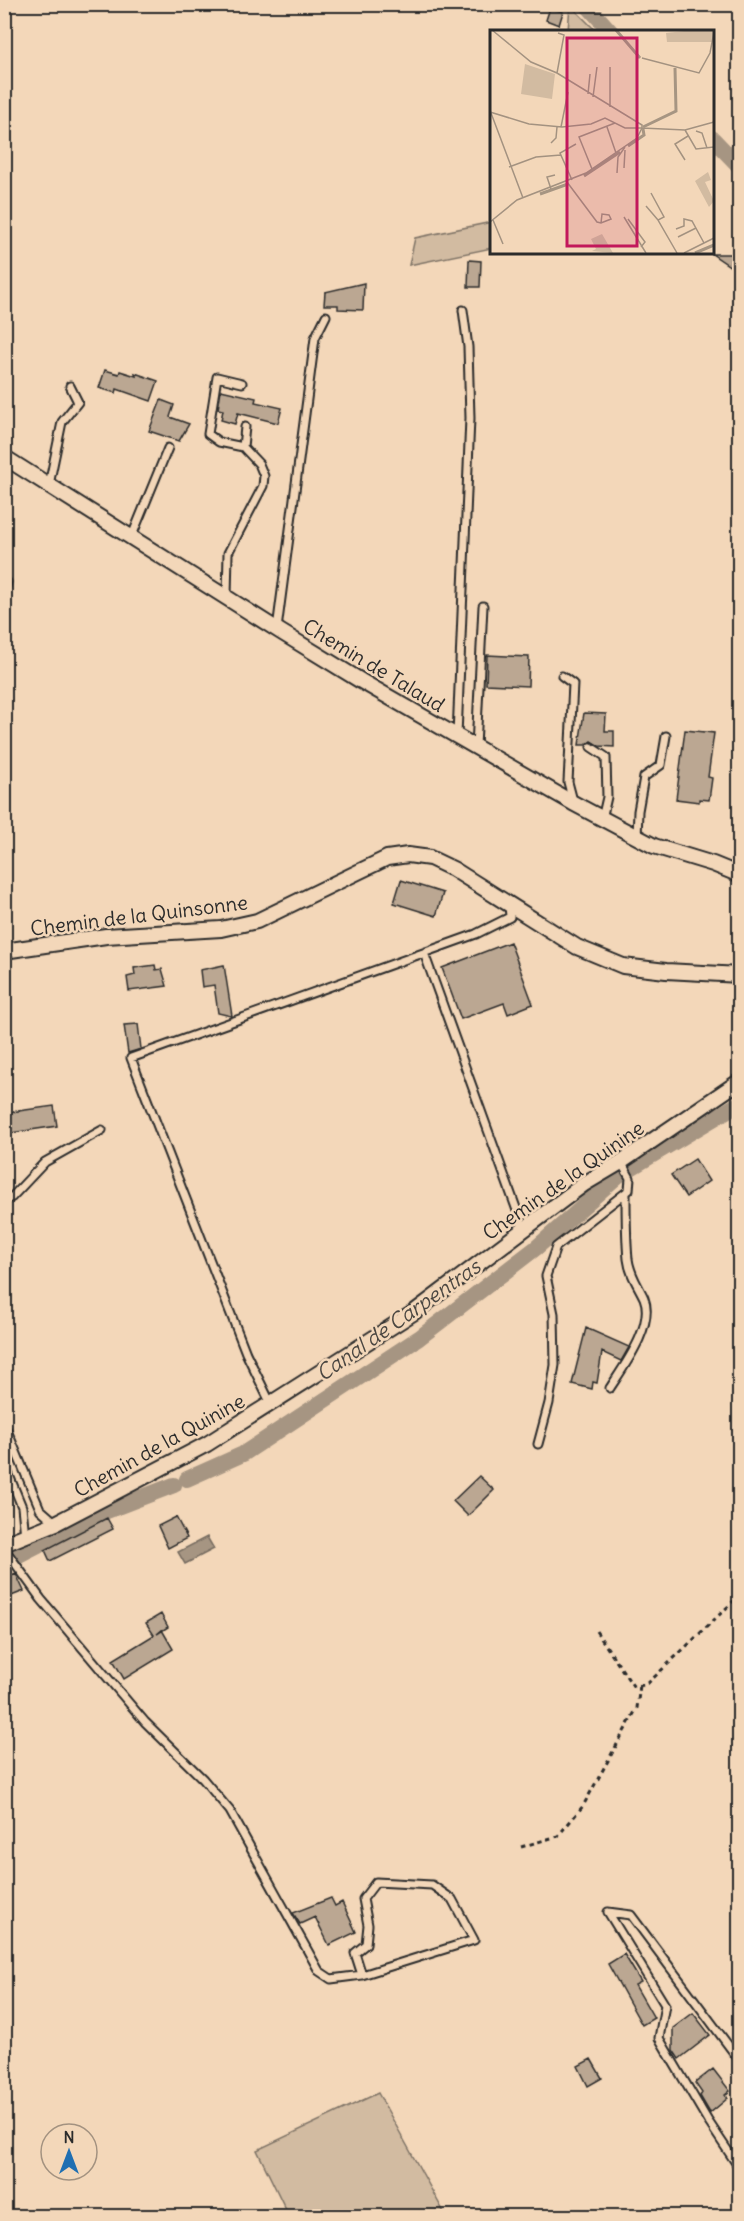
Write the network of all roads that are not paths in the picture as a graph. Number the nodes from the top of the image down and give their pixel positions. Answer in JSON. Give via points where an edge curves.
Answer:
{"nodes":[{"id":1,"x":463,"y":310,"type":"dead end"},
{"id":2,"x":326,"y":316,"type":"dead end"},
{"id":3,"x":242,"y":383,"type":"dead end"},
{"id":4,"x":70,"y":386,"type":"dead end"},
{"id":5,"x":245,"y":427,"type":"dead end"},
{"id":6,"x":243,"y":447,"type":"junction"},
{"id":7,"x":168,"y":448,"type":"dead end"},
{"id":8,"x":4,"y":457,"type":"edge"},
{"id":9,"x":50,"y":485,"type":"junction"},
{"id":10,"x":132,"y":536,"type":"junction"},
{"id":11,"x":7,"y":582,"type":"dead end"},
{"id":12,"x":227,"y":597,"type":"junction"},
{"id":13,"x":4,"y":598,"type":"edge"},
{"id":14,"x":483,"y":606,"type":"dead end"},
{"id":15,"x":277,"y":630,"type":"junction"},
{"id":16,"x":562,"y":676,"type":"dead end"},
{"id":17,"x":457,"y":736,"type":"junction"},
{"id":18,"x":666,"y":736,"type":"dead end"},
{"id":19,"x":476,"y":747,"type":"junction"},
{"id":20,"x":591,"y":747,"type":"dead end"},
{"id":21,"x":573,"y":803,"type":"junction"},
{"id":22,"x":602,"y":819,"type":"junction"},
{"id":23,"x":637,"y":838,"type":"junction"},
{"id":24,"x":740,"y":875,"type":"edge"},
{"id":25,"x":509,"y":904,"type":"junction"},
{"id":26,"x":4,"y":951,"type":"edge"},
{"id":27,"x":423,"y":953,"type":"junction"},
{"id":28,"x":740,"y":975,"type":"edge"},
{"id":29,"x":740,"y":1081,"type":"edge"},
{"id":30,"x":102,"y":1130,"type":"dead end"},
{"id":31,"x":621,"y":1162,"type":"junction"},
{"id":32,"x":626,"y":1194,"type":"junction"},
{"id":33,"x":4,"y":1201,"type":"edge"},
{"id":34,"x":524,"y":1230,"type":"junction"},
{"id":35,"x":610,"y":1388,"type":"dead end"},
{"id":36,"x":271,"y":1404,"type":"junction"},
{"id":37,"x":4,"y":1423,"type":"edge"},
{"id":38,"x":538,"y":1444,"type":"dead end"},
{"id":39,"x":4,"y":1463,"type":"edge"},
{"id":40,"x":56,"y":1523,"type":"junction"},
{"id":41,"x":25,"y":1536,"type":"junction"},
{"id":42,"x":4,"y":1546,"type":"edge"},
{"id":43,"x":362,"y":1975,"type":"junction"},
{"id":44,"x":740,"y":2061,"type":"edge"},
{"id":45,"x":740,"y":2169,"type":"edge"}],
"edges":[{"from":1,"to":17,"type":"lane","via":[[470,418]]},
{"from":2,"to":15,"type":"lane","via":[[315,338]]},
{"from":3,"to":6,"type":"lane","via":[[218,377],[208,434],[219,442]]},
{"from":4,"to":9,"type":"lane","via":[[78,402],[62,422]]},
{"from":5,"to":6,"type":"lane"},
{"from":6,"to":12,"type":"lane","via":[[259,464],[263,486],[228,553]]},
{"from":7,"to":10,"type":"lane"},
{"from":8,"to":9,"type":"street","name":"Chemin de Talaud"},
{"from":9,"to":10,"type":"street","name":"Chemin de Talaud"},
{"from":10,"to":12,"type":"street","name":"Chemin de Talaud"},
{"from":11,"to":13,"type":"lane"},
{"from":12,"to":15,"type":"street","name":"Chemin de Talaud"},
{"from":14,"to":19,"type":"lane"},
{"from":15,"to":17,"type":"street","name":"Chemin de Talaud"},
{"from":16,"to":21,"type":"lane","via":[[573,684],[568,782]]},
{"from":17,"to":19,"type":"street","name":"Chemin de Talaud"},
{"from":18,"to":23,"type":"lane","via":[[661,765],[644,777]]},
{"from":19,"to":21,"type":"street","name":"Chemin de Talaud"},
{"from":20,"to":22,"type":"lane","via":[[606,758],[607,797]]},
{"from":21,"to":22,"type":"street","name":"Chemin de Talaud"},
{"from":22,"to":23,"type":"street","name":"Chemin de Talaud"},
{"from":23,"to":24,"type":"street","name":"Chemin de Talaud"},
{"from":25,"to":26,"type":"street","name":"Chemin de la Quinsonne","via":[[453,869],[430,858],[408,855],[387,858],[258,921],[221,929],[106,936]]},
{"from":25,"to":27,"type":"lane","via":[[510,917]]},
{"from":25,"to":28,"type":"street","name":"Chemin de la Quinsonne","via":[[578,946],[623,966]]},
{"from":27,"to":34,"type":"lane"},
{"from":27,"to":36,"type":"lane","via":[[131,1058],[246,1353]]},
{"from":29,"to":31,"type":"street","name":"Chemin de la Quinine"},
{"from":30,"to":33,"type":"lane","via":[[45,1162]]},
{"from":31,"to":32,"type":"lane","via":[[631,1184]]},
{"from":31,"to":34,"type":"street","name":"Chemin de la Quinine"},
{"from":32,"to":35,"type":"lane","via":[[628,1260],[632,1278],[645,1300],[645,1319],[635,1350]]},
{"from":32,"to":38,"type":"lane","via":[[556,1247],[546,1276],[554,1314],[555,1365]]},
{"from":34,"to":36,"type":"street","name":"Chemin de la Quinine","via":[[413,1313]]},
{"from":36,"to":40,"type":"street","name":"Chemin de la Quinine","via":[[207,1444]]},
{"from":37,"to":40,"type":"lane","via":[[40,1509]]},
{"from":39,"to":41,"type":"lane","via":[[22,1507]]},
{"from":40,"to":41,"type":"street","name":"Chemin de la Quinine"},
{"from":41,"to":42,"type":"street","name":"Chemin de la Quinine"},
{"from":42,"to":43,"type":"lane","via":[[41,1599],[145,1722],[230,1811],[319,1971],[331,1979]]},
{"from":43,"to":43,"type":"lane","via":[[474,1940],[452,1899],[432,1885],[376,1882],[363,1899],[368,1925],[366,1944],[355,1953]]},
{"from":44,"to":45,"type":"lane","via":[[631,1915],[608,1912],[665,2005],[659,2038]]}]}
